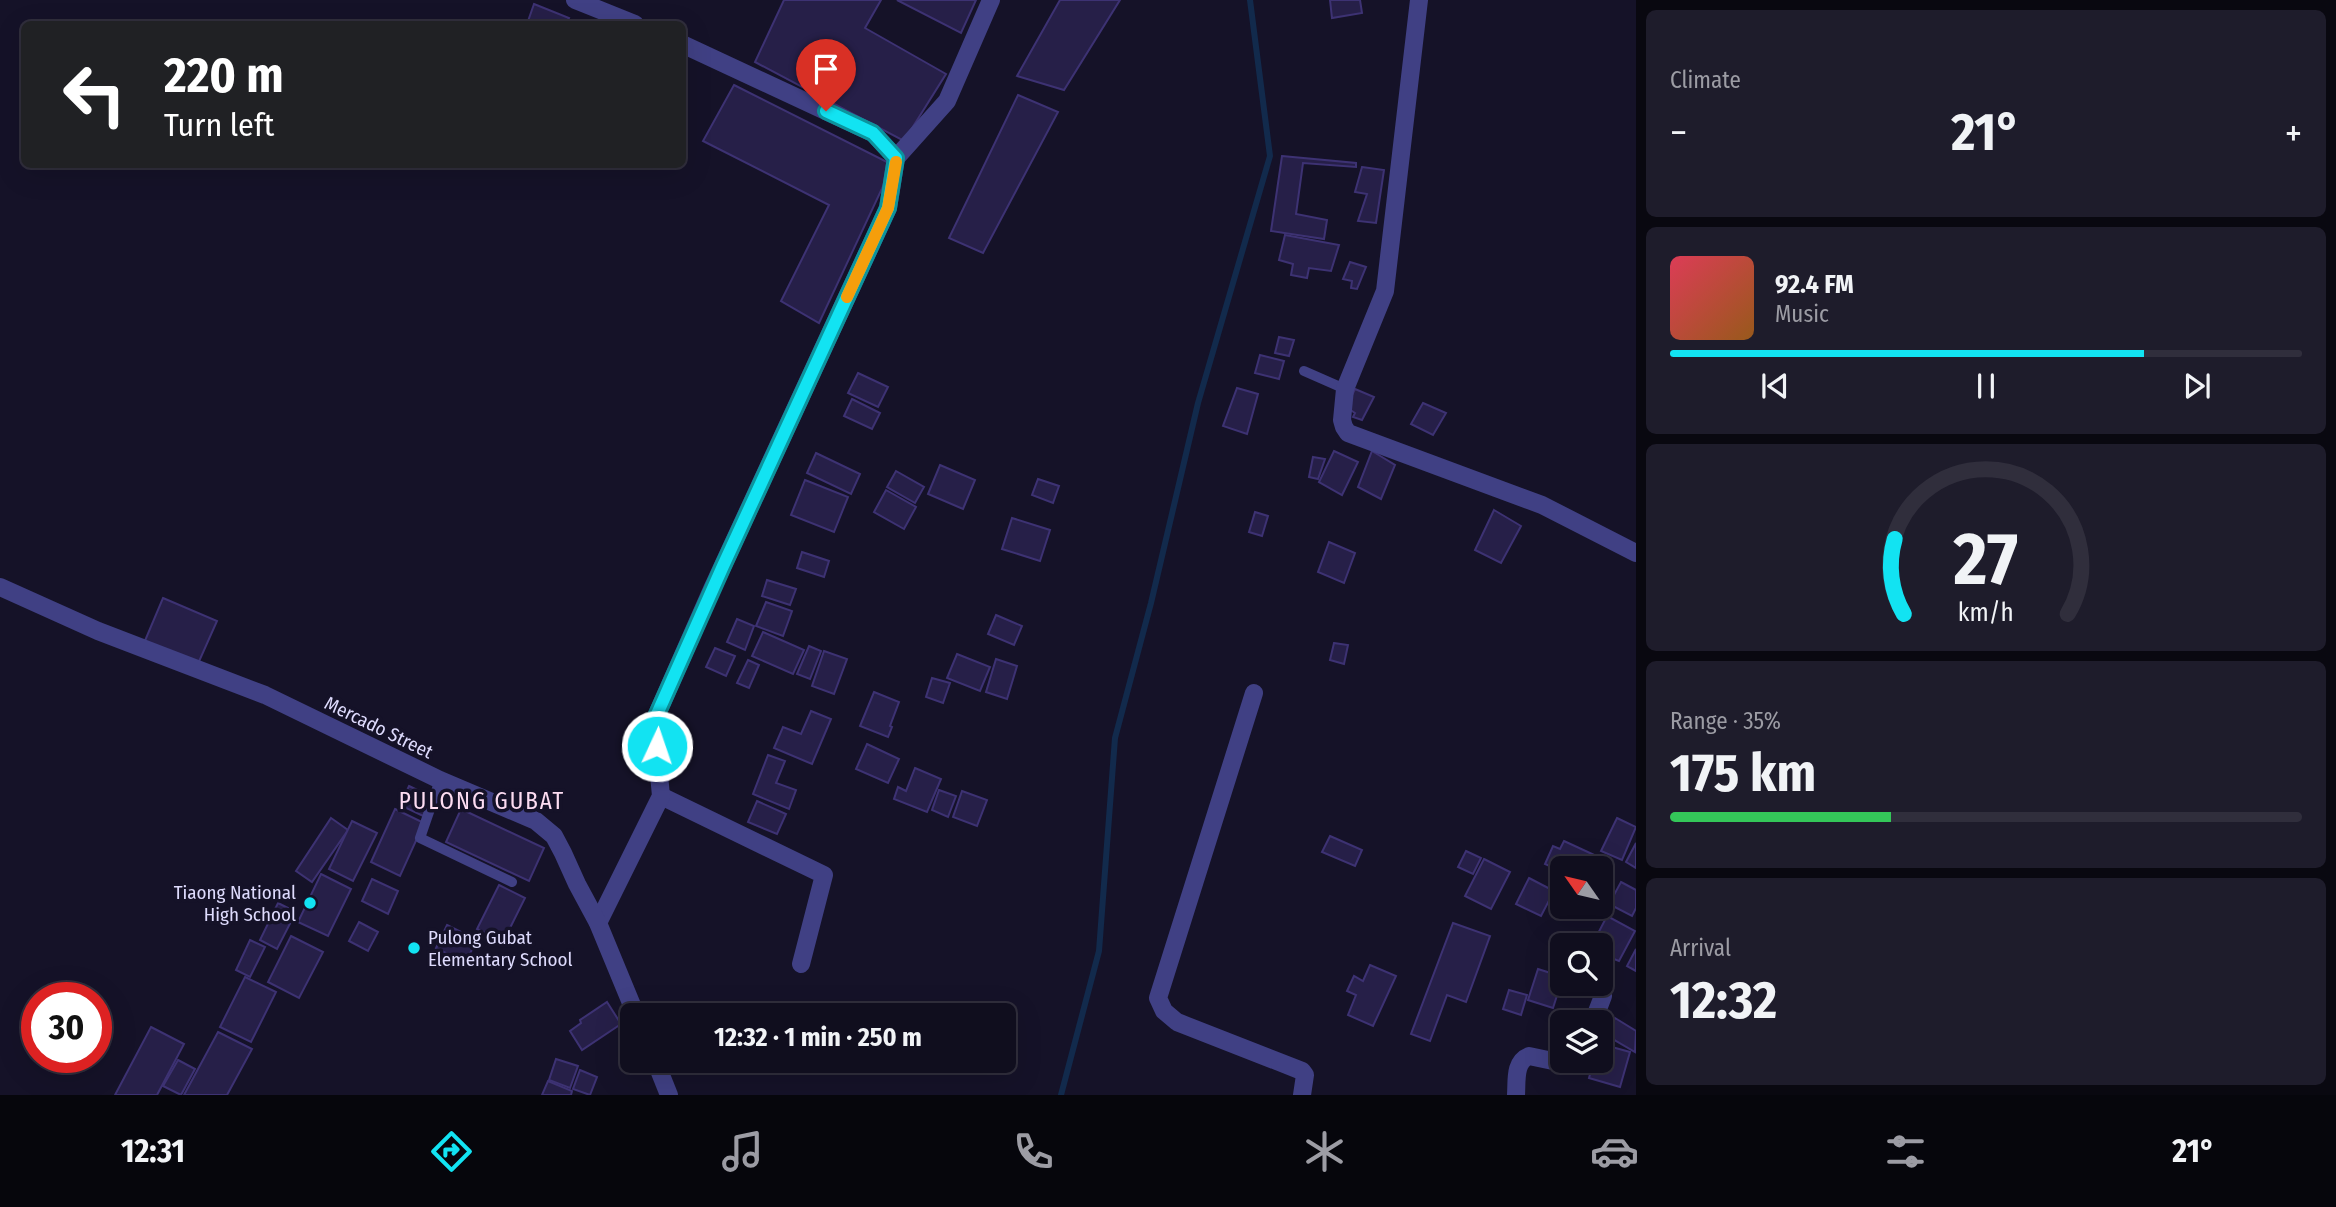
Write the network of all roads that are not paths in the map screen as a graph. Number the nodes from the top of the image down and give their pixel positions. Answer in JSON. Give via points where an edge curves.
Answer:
{"nodes":[{"id":1,"x":575,"y":0,"type":"edge"},
{"id":2,"x":990,"y":0,"type":"edge"},
{"id":3,"x":1419,"y":0,"type":"edge"},
{"id":4,"x":628,"y":21,"type":"edge"},
{"id":5,"x":686,"y":46,"type":"edge"},
{"id":6,"x":896,"y":158,"type":"junction"},
{"id":7,"x":1304,"y":371,"type":"dead end"},
{"id":8,"x":1345,"y":389,"type":"junction"},
{"id":9,"x":1636,"y":553,"type":"edge"},
{"id":10,"x":0,"y":587,"type":"edge"},
{"id":11,"x":1254,"y":693,"type":"dead end"},
{"id":12,"x":440,"y":780,"type":"junction"},
{"id":13,"x":661,"y":796,"type":"junction"},
{"id":14,"x":512,"y":882,"type":"dead end"},
{"id":15,"x":598,"y":923,"type":"junction"},
{"id":16,"x":801,"y":964,"type":"dead end"},
{"id":17,"x":1603,"y":996,"type":"dead end"},
{"id":18,"x":631,"y":1003,"type":"edge"},
{"id":19,"x":1598,"y":1010,"type":"edge"},
{"id":20,"x":1550,"y":1060,"type":"edge"},
{"id":21,"x":660,"y":1073,"type":"edge"},
{"id":22,"x":669,"y":1095,"type":"edge"},
{"id":23,"x":1302,"y":1095,"type":"edge"},
{"id":24,"x":1516,"y":1095,"type":"edge"}],
"edges":[{"from":1,"to":4,"type":"street"},
{"from":2,"to":6,"type":"street","via":[[947,101]]},
{"from":3,"to":8,"type":"street","via":[[1385,291]]},
{"from":5,"to":6,"type":"street","via":[[873,133]]},
{"from":6,"to":13,"type":"street","via":[[888,208],[654,721]]},
{"from":7,"to":8,"type":"lane"},
{"from":8,"to":9,"type":"street","via":[[1342,420],[1348,433],[1542,505]]},
{"from":10,"to":12,"type":"street","name":"Mercado Street","via":[[98,631],[265,695]]},
{"from":11,"to":23,"type":"street","via":[[1158,998],[1177,1022],[1302,1071]]},
{"from":12,"to":14,"type":"lane","via":[[420,838]]},
{"from":12,"to":15,"type":"street","name":"Mercado Street","via":[[536,821],[554,836]]},
{"from":13,"to":15,"type":"street"},
{"from":13,"to":16,"type":"street","via":[[824,875]]},
{"from":15,"to":18,"type":"street","name":"Mercado Street"},
{"from":17,"to":19,"type":"street"},
{"from":20,"to":24,"type":"street","via":[[1522,1059]]},
{"from":21,"to":22,"type":"street"}]}
